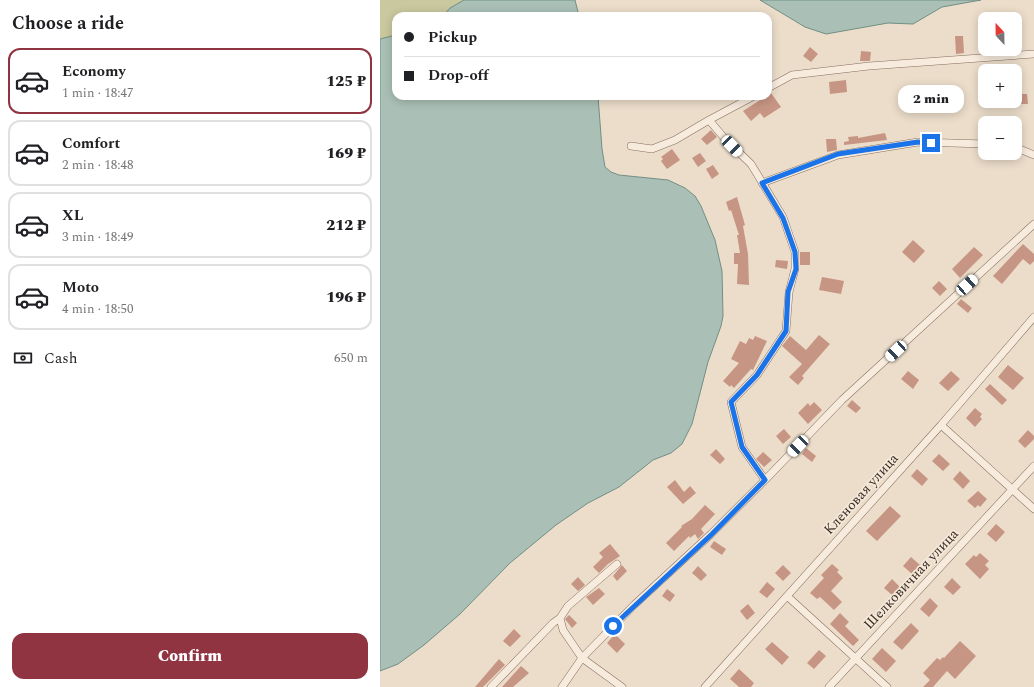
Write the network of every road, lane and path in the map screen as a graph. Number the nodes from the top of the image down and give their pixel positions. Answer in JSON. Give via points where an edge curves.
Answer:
{"nodes":[{"id":1,"x":1034,"y":54,"type":"edge"},
{"id":2,"x":772,"y":86,"type":"edge"},
{"id":3,"x":747,"y":100,"type":"edge"},
{"id":4,"x":710,"y":120,"type":"junction"},
{"id":5,"x":978,"y":144,"type":"edge"},
{"id":6,"x":630,"y":146,"type":"dead end"},
{"id":7,"x":1022,"y":150,"type":"edge"},
{"id":8,"x":1034,"y":155,"type":"edge"},
{"id":9,"x":762,"y":183,"type":"junction"},
{"id":10,"x":1034,"y":224,"type":"edge"},
{"id":11,"x":1034,"y":317,"type":"edge"},
{"id":12,"x":941,"y":425,"type":"junction"},
{"id":13,"x":1034,"y":466,"type":"edge"},
{"id":14,"x":765,"y":480,"type":"junction"},
{"id":15,"x":1012,"y":489,"type":"junction"},
{"id":16,"x":1034,"y":509,"type":"edge"},
{"id":17,"x":617,"y":564,"type":"dead end"},
{"id":18,"x":787,"y":596,"type":"junction"},
{"id":19,"x":560,"y":618,"type":"junction"},
{"id":20,"x":582,"y":658,"type":"junction"},
{"id":21,"x":856,"y":659,"type":"junction"},
{"id":22,"x":491,"y":687,"type":"edge"},
{"id":23,"x":562,"y":687,"type":"edge"},
{"id":24,"x":622,"y":687,"type":"edge"},
{"id":25,"x":705,"y":687,"type":"edge"},
{"id":26,"x":829,"y":687,"type":"edge"},
{"id":27,"x":887,"y":687,"type":"edge"}],
"edges":[{"from":1,"to":2,"type":"street","via":[[869,66],[792,75]]},
{"from":3,"to":4,"type":"street"},
{"from":4,"to":6,"type":"street","via":[[675,140],[652,149]]},
{"from":4,"to":9,"type":"street","via":[[751,164]]},
{"from":5,"to":9,"type":"street","via":[[918,142],[838,154]]},
{"from":7,"to":8,"type":"street"},
{"from":9,"to":14,"type":"street","via":[[786,225],[795,252],[796,269],[788,292],[786,331],[757,375],[731,402],[742,447]]},
{"from":10,"to":14,"type":"street","via":[[842,400]]},
{"from":11,"to":12,"type":"street","name":"Кленовая улица"},
{"from":12,"to":15,"type":"street"},
{"from":12,"to":18,"type":"street","name":"Кленовая улица"},
{"from":13,"to":15,"type":"street","name":"Шелковичная улица"},
{"from":14,"to":20,"type":"street"},
{"from":15,"to":16,"type":"street"},
{"from":15,"to":21,"type":"street","name":"Шелковичная улица"},
{"from":17,"to":19,"type":"street","via":[[568,606]]},
{"from":18,"to":21,"type":"street"},
{"from":18,"to":25,"type":"street","name":"Кленовая улица"},
{"from":19,"to":20,"type":"street","via":[[563,630]]},
{"from":19,"to":22,"type":"street"},
{"from":20,"to":23,"type":"street"},
{"from":20,"to":24,"type":"street"},
{"from":21,"to":26,"type":"street","name":"Шелковичная улица"},
{"from":21,"to":27,"type":"street"}]}
